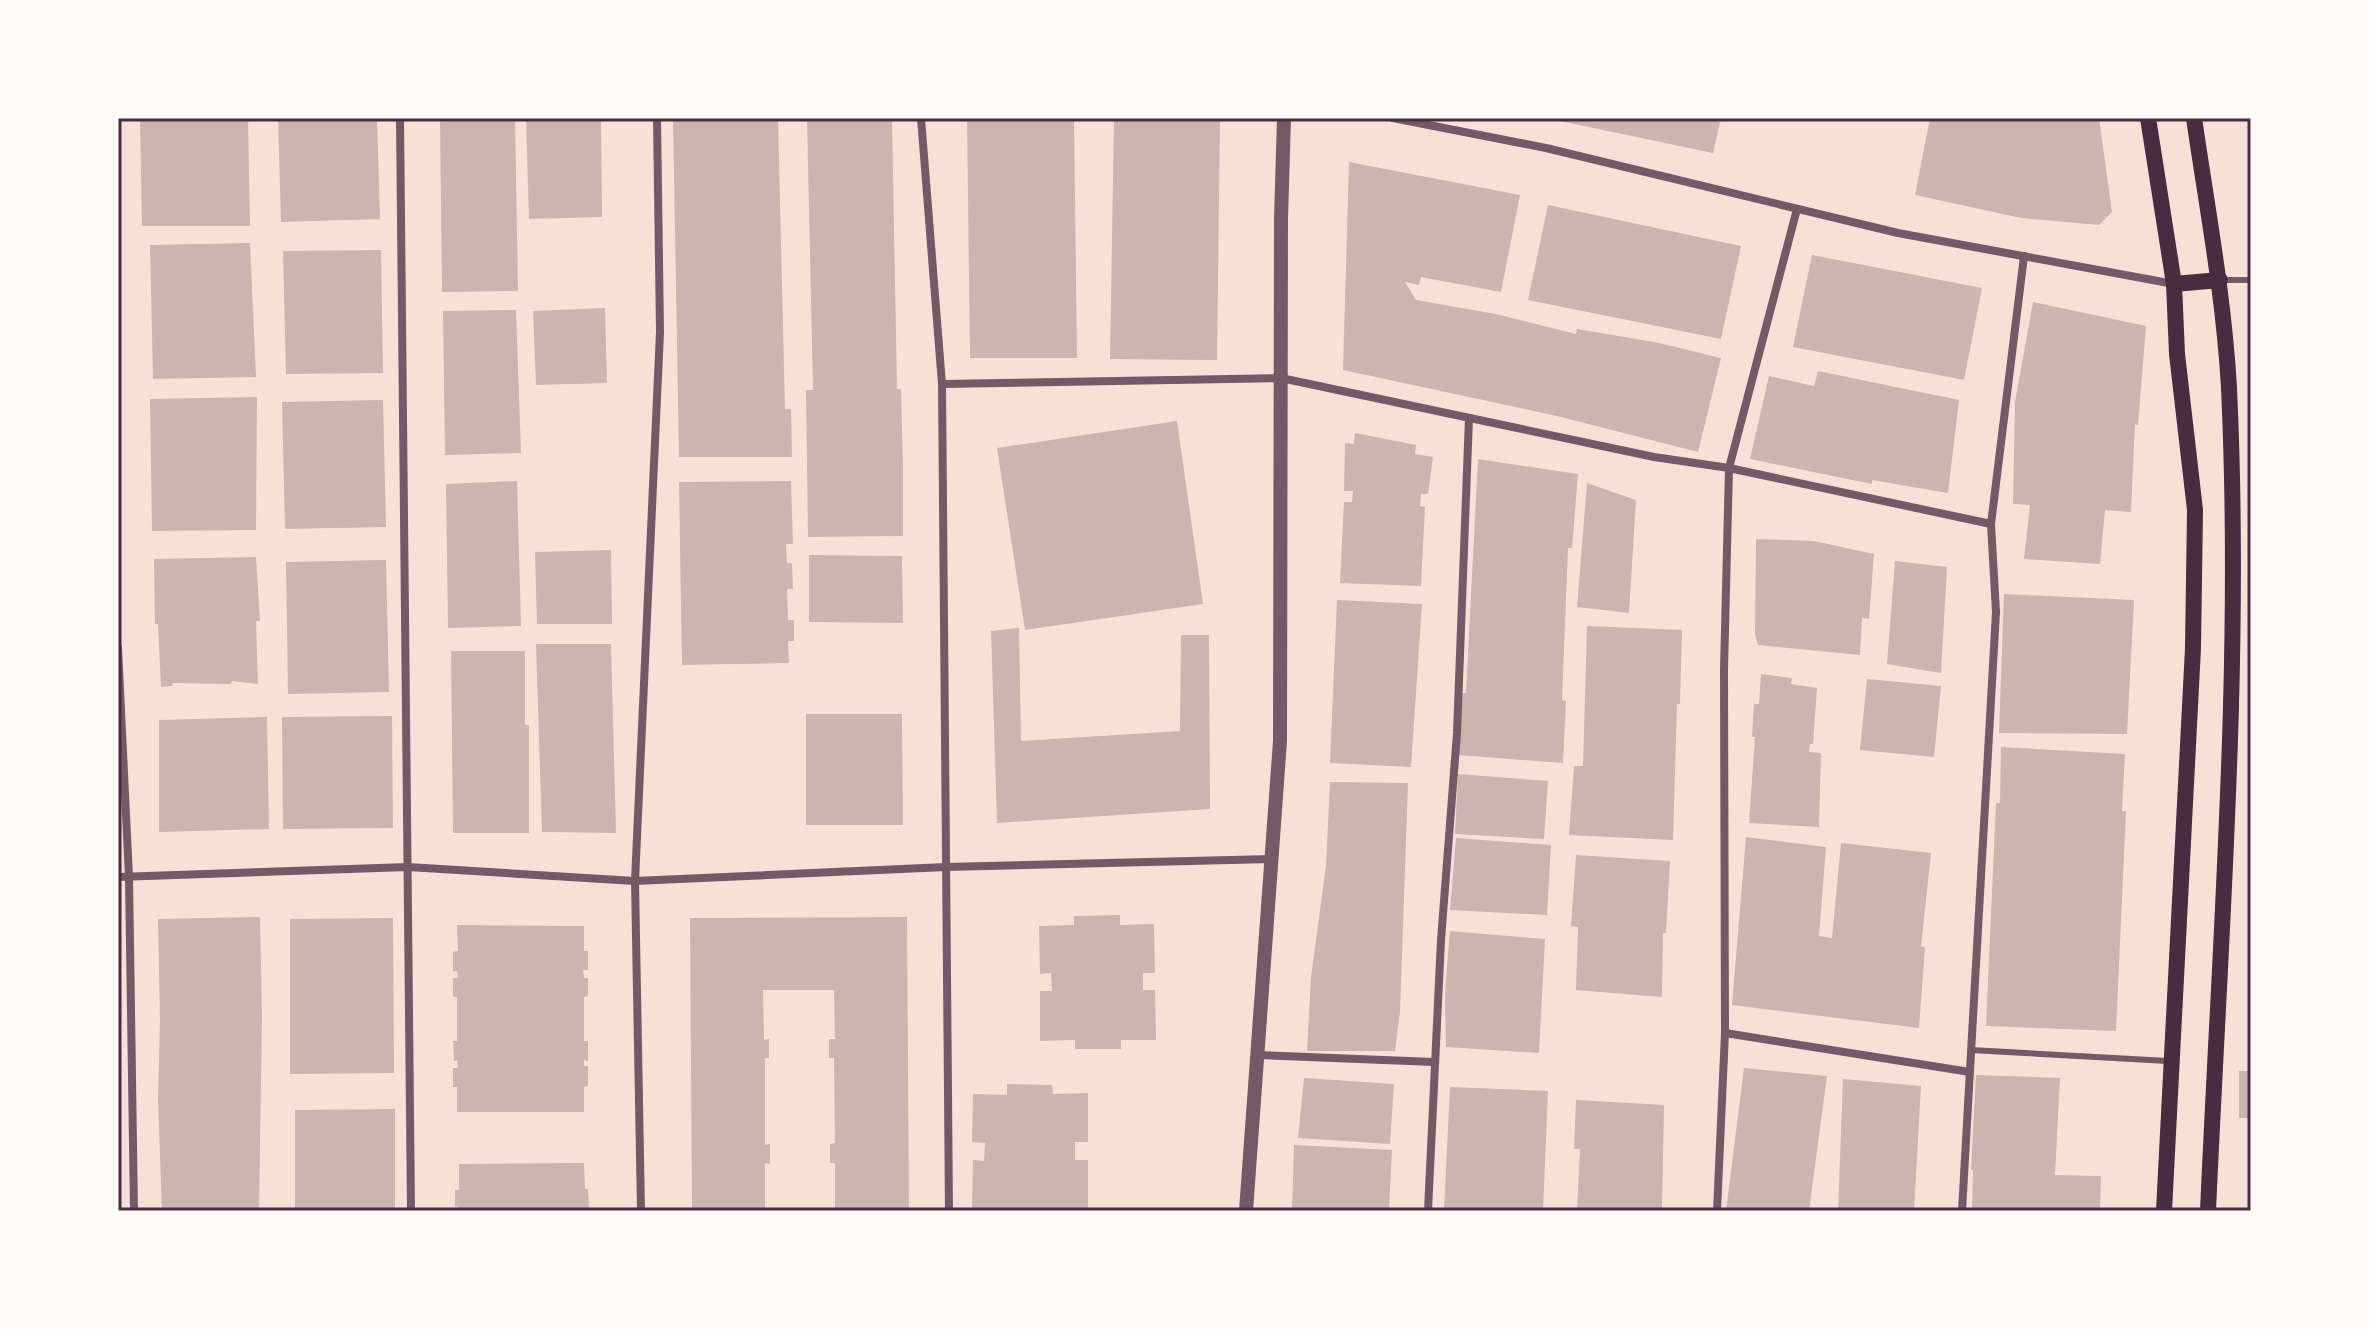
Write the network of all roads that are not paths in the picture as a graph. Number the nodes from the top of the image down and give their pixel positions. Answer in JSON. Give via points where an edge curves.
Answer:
{"nodes":[{"id":1,"x":400,"y":118,"type":"edge"},
{"id":2,"x":657,"y":118,"type":"edge"},
{"id":3,"x":921,"y":118,"type":"edge"},
{"id":4,"x":1284,"y":118,"type":"edge"},
{"id":5,"x":1393,"y":118,"type":"edge"},
{"id":6,"x":2148,"y":118,"type":"edge"},
{"id":7,"x":2194,"y":118,"type":"edge"},
{"id":8,"x":1797,"y":209,"type":"junction"},
{"id":9,"x":2024,"y":256,"type":"junction"},
{"id":10,"x":2220,"y":280,"type":"junction"},
{"id":11,"x":2251,"y":280,"type":"edge"},
{"id":12,"x":2174,"y":284,"type":"junction"},
{"id":13,"x":1281,"y":378,"type":"junction"},
{"id":14,"x":942,"y":384,"type":"junction"},
{"id":15,"x":1469,"y":418,"type":"junction"},
{"id":16,"x":1729,"y":468,"type":"junction"},
{"id":17,"x":1991,"y":524,"type":"junction"},
{"id":18,"x":118,"y":648,"type":"edge"},
{"id":19,"x":1271,"y":859,"type":"junction"},
{"id":20,"x":408,"y":867,"type":"junction"},
{"id":21,"x":946,"y":867,"type":"junction"},
{"id":22,"x":118,"y":877,"type":"edge"},
{"id":23,"x":129,"y":877,"type":"junction"},
{"id":24,"x":635,"y":881,"type":"junction"},
{"id":25,"x":1725,"y":1033,"type":"junction"},
{"id":26,"x":1971,"y":1050,"type":"junction"},
{"id":27,"x":1257,"y":1055,"type":"junction"},
{"id":28,"x":2172,"y":1061,"type":"junction"},
{"id":29,"x":1434,"y":1062,"type":"junction"},
{"id":30,"x":1970,"y":1072,"type":"junction"},
{"id":31,"x":134,"y":1211,"type":"edge"},
{"id":32,"x":411,"y":1211,"type":"edge"},
{"id":33,"x":641,"y":1211,"type":"edge"},
{"id":34,"x":949,"y":1211,"type":"edge"},
{"id":35,"x":1246,"y":1211,"type":"edge"},
{"id":36,"x":1428,"y":1211,"type":"edge"},
{"id":37,"x":1717,"y":1211,"type":"edge"},
{"id":38,"x":1962,"y":1211,"type":"edge"},
{"id":39,"x":2164,"y":1211,"type":"edge"},
{"id":40,"x":2208,"y":1211,"type":"edge"}],
"edges":[{"from":1,"to":20,"type":"street"},
{"from":2,"to":24,"type":"street","via":[[660,332]]},
{"from":3,"to":14,"type":"street"},
{"from":4,"to":13,"type":"street"},
{"from":5,"to":8,"type":"street","via":[[1546,148]]},
{"from":6,"to":12,"type":"main road"},
{"from":7,"to":10,"type":"main road"},
{"from":8,"to":9,"type":"street"},
{"from":8,"to":16,"type":"street"},
{"from":9,"to":12,"type":"street"},
{"from":9,"to":17,"type":"street"},
{"from":10,"to":11,"type":"lane"},
{"from":10,"to":12,"type":"main road"},
{"from":10,"to":40,"type":"main road","via":[[2233,543],[2230,778]]},
{"from":12,"to":28,"type":"main road","via":[[2195,510]]},
{"from":13,"to":14,"type":"street"},
{"from":13,"to":15,"type":"street"},
{"from":13,"to":19,"type":"street","via":[[1280,741]]},
{"from":14,"to":21,"type":"street"},
{"from":15,"to":16,"type":"street"},
{"from":15,"to":29,"type":"street","via":[[1457,733]]},
{"from":16,"to":17,"type":"street"},
{"from":16,"to":25,"type":"street"},
{"from":17,"to":26,"type":"street","via":[[1996,612]]},
{"from":18,"to":23,"type":"street"},
{"from":19,"to":21,"type":"street"},
{"from":19,"to":27,"type":"street"},
{"from":20,"to":23,"type":"street"},
{"from":20,"to":24,"type":"street"},
{"from":20,"to":32,"type":"street"},
{"from":21,"to":24,"type":"street"},
{"from":21,"to":34,"type":"street"},
{"from":22,"to":23,"type":"street"},
{"from":23,"to":31,"type":"street"},
{"from":24,"to":33,"type":"street"},
{"from":25,"to":30,"type":"street"},
{"from":25,"to":37,"type":"street"},
{"from":26,"to":28,"type":"lane"},
{"from":26,"to":30,"type":"street"},
{"from":27,"to":29,"type":"street"},
{"from":27,"to":35,"type":"street"},
{"from":28,"to":39,"type":"main road"},
{"from":29,"to":36,"type":"street"},
{"from":30,"to":38,"type":"street"}]}
